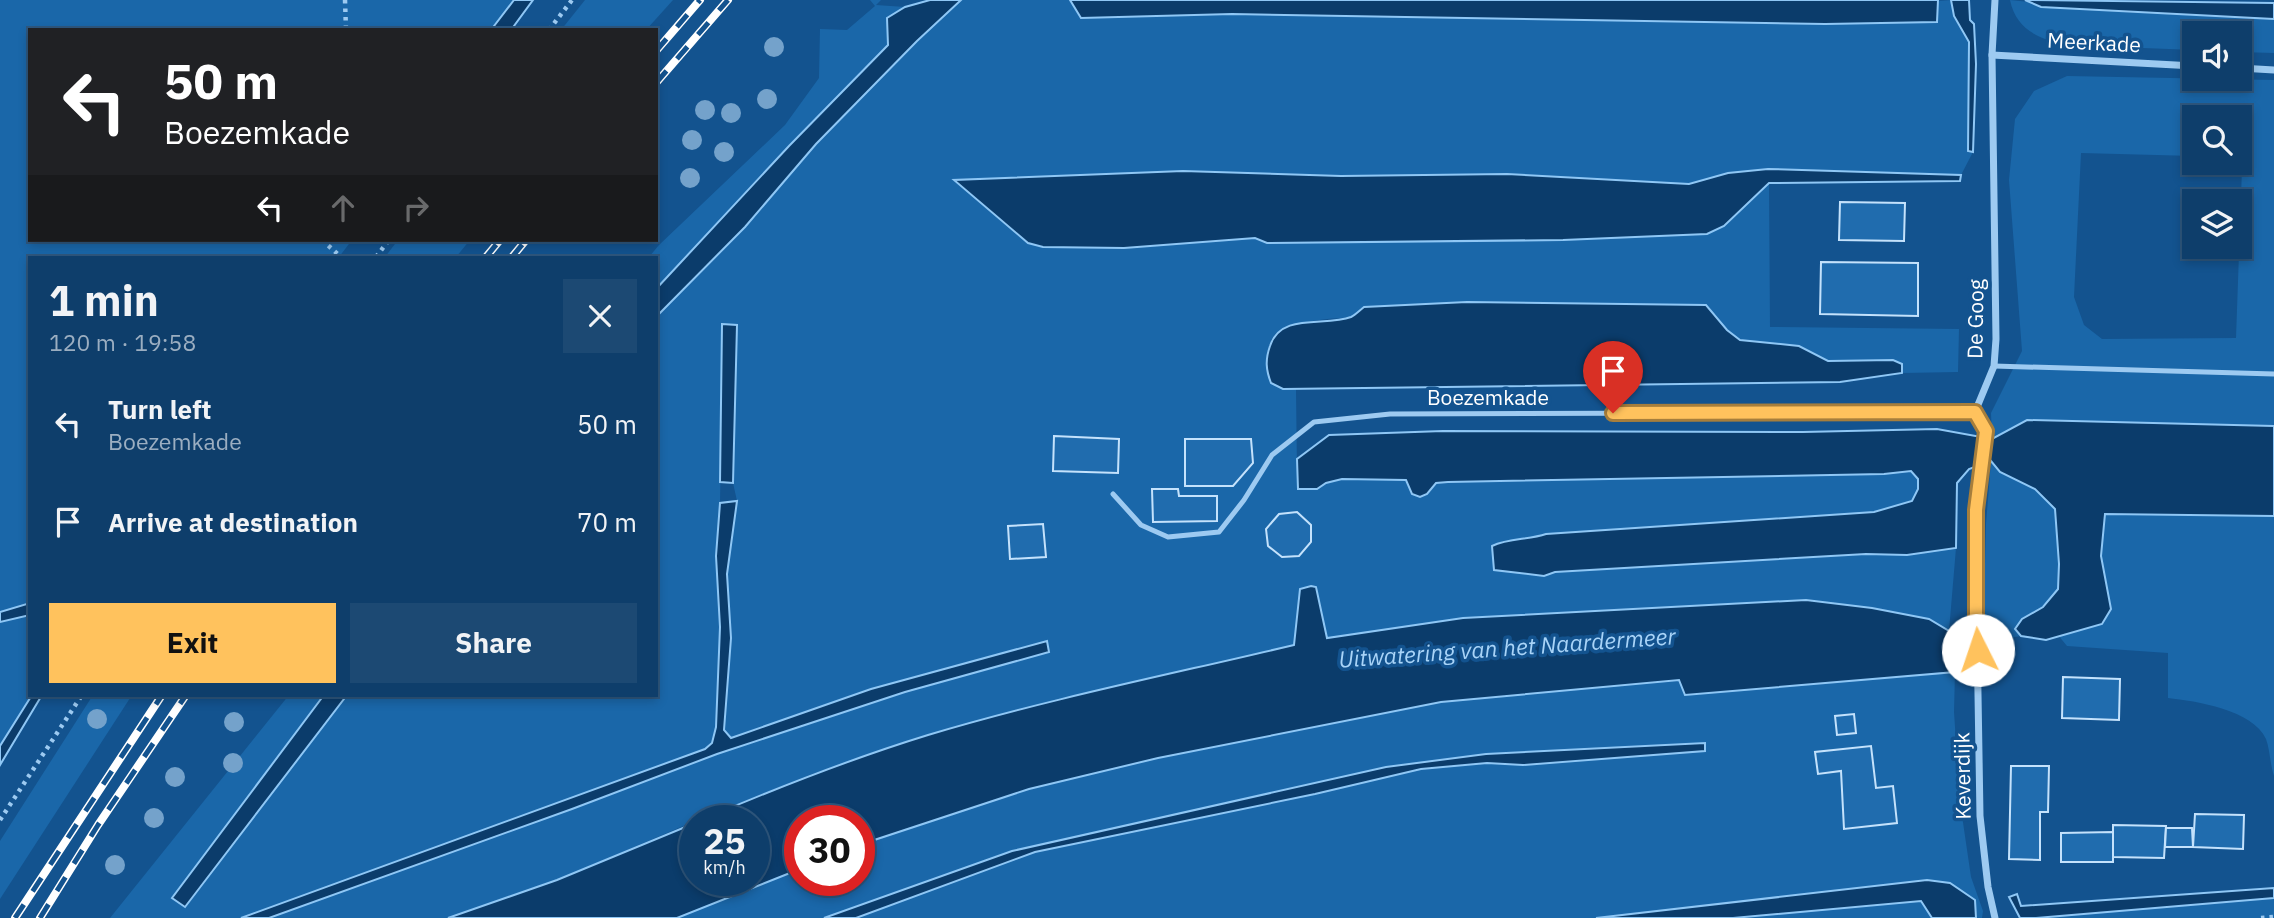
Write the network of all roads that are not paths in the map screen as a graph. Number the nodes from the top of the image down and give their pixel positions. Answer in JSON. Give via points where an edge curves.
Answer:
{"nodes":[{"id":1,"x":1995,"y":0,"type":"edge"},
{"id":2,"x":1992,"y":55,"type":"junction"},
{"id":3,"x":2182,"y":65,"type":"edge"},
{"id":4,"x":2252,"y":69,"type":"edge"},
{"id":5,"x":2274,"y":70,"type":"edge"},
{"id":6,"x":1994,"y":366,"type":"junction"},
{"id":7,"x":2274,"y":374,"type":"edge"},
{"id":8,"x":1975,"y":412,"type":"junction"},
{"id":9,"x":1113,"y":494,"type":"dead end"},
{"id":10,"x":1995,"y":918,"type":"edge"}],
"edges":[{"from":1,"to":2,"type":"street","name":"De Goog"},
{"from":2,"to":3,"type":"street","name":"Meerkade"},
{"from":2,"to":6,"type":"street","name":"De Goog"},
{"from":4,"to":5,"type":"street"},
{"from":6,"to":7,"type":"lane"},
{"from":6,"to":8,"type":"street","name":"De Goog"},
{"from":8,"to":9,"type":"lane","name":"Boezemkade","via":[[1390,414],[1314,422],[1272,455],[1219,532],[1168,537],[1141,526]]},
{"from":8,"to":10,"type":"street","name":"Keverdijk","via":[[1986,431],[1976,510],[1980,816]]}]}
